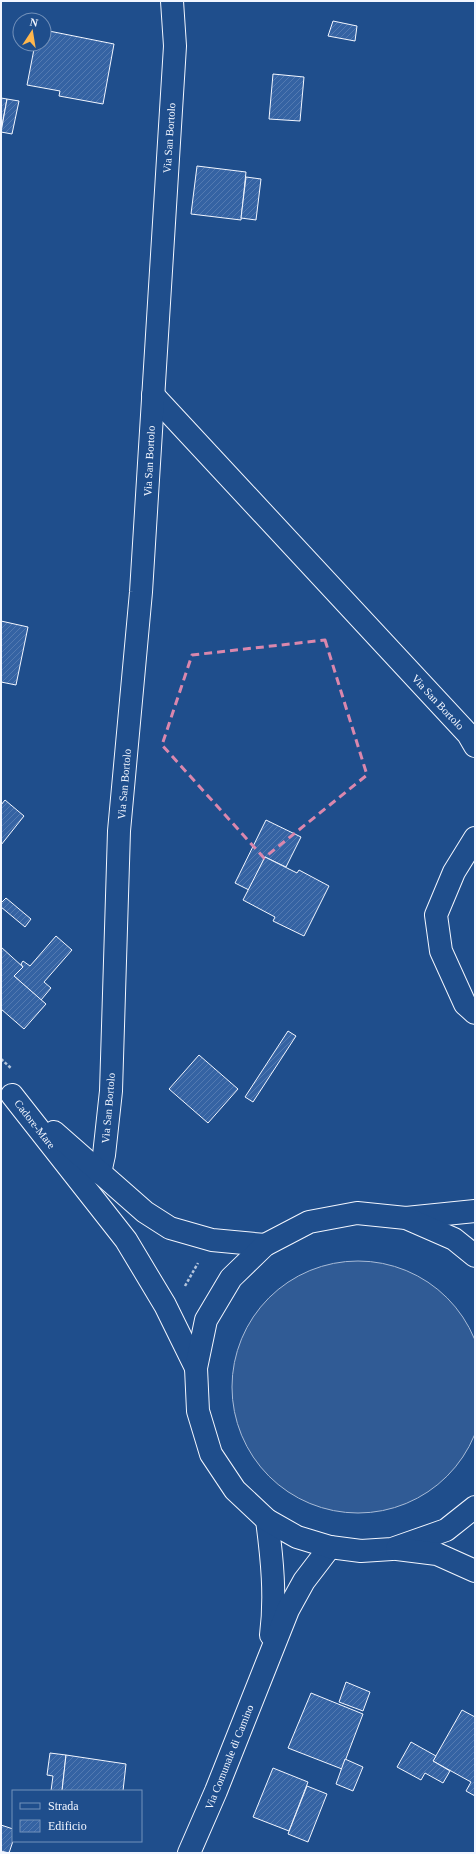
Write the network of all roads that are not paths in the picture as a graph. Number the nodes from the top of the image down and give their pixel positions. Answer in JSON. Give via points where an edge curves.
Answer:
{"nodes":[{"id":1,"x":172,"y":1,"type":"edge"},
{"id":2,"x":153,"y":395,"type":"junction"},
{"id":3,"x":475,"y":746,"type":"edge"},
{"id":4,"x":475,"y":838,"type":"edge"},
{"id":5,"x":475,"y":1013,"type":"edge"},
{"id":6,"x":10,"y":1085,"type":"edge"},
{"id":7,"x":100,"y":1173,"type":"junction"},
{"id":8,"x":475,"y":1211,"type":"edge"},
{"id":9,"x":406,"y":1218,"type":"junction"},
{"id":10,"x":265,"y":1245,"type":"junction"},
{"id":11,"x":475,"y":1256,"type":"edge"},
{"id":12,"x":196,"y":1368,"type":"junction"},
{"id":13,"x":475,"y":1507,"type":"edge"},
{"id":14,"x":267,"y":1520,"type":"junction"},
{"id":15,"x":330,"y":1547,"type":"junction"},
{"id":16,"x":392,"y":1549,"type":"junction"},
{"id":17,"x":475,"y":1571,"type":"edge"},
{"id":18,"x":267,"y":1660,"type":"junction"},
{"id":19,"x":189,"y":1853,"type":"edge"}],
"edges":[{"from":1,"to":2,"type":"street","name":"Via San Bortolo","via":[[175,46]]},
{"from":2,"to":3,"type":"street","name":"Via San Bortolo","via":[[468,734]]},
{"from":2,"to":7,"type":"street","name":"Via San Bortolo","via":[[141,592],[119,831],[111,1090]]},
{"from":4,"to":5,"type":"street","via":[[454,872],[436,915],[441,951],[465,1004]]},
{"from":6,"to":7,"type":"street","name":"Cadore-Mare"},
{"from":6,"to":12,"type":"street","name":"Cadore-Mare","via":[[126,1240],[165,1305]]},
{"from":7,"to":10,"type":"street","name":"Cadore-Mare","via":[[145,1212],[170,1228],[212,1240]]},
{"from":8,"to":9,"type":"street"},
{"from":9,"to":10,"type":"street","via":[[357,1213],[309,1222]]},
{"from":9,"to":11,"type":"street","via":[[454,1238]]},
{"from":10,"to":12,"type":"street","via":[[230,1278],[206,1320]]},
{"from":12,"to":14,"type":"street","via":[[198,1411],[211,1454],[235,1490]]},
{"from":13,"to":16,"type":"street","via":[[446,1530]]},
{"from":14,"to":15,"type":"street","via":[[297,1537]]},
{"from":14,"to":18,"type":"street","name":"Via Comunale di Camino","via":[[272,1554],[274,1611]]},
{"from":15,"to":16,"type":"street","via":[[360,1551]]},
{"from":15,"to":18,"type":"street","name":"Via Comunale di Camino","via":[[304,1580]]},
{"from":16,"to":17,"type":"street","via":[[438,1554]]},
{"from":18,"to":19,"type":"street","name":"Via Comunale di Camino"}]}
